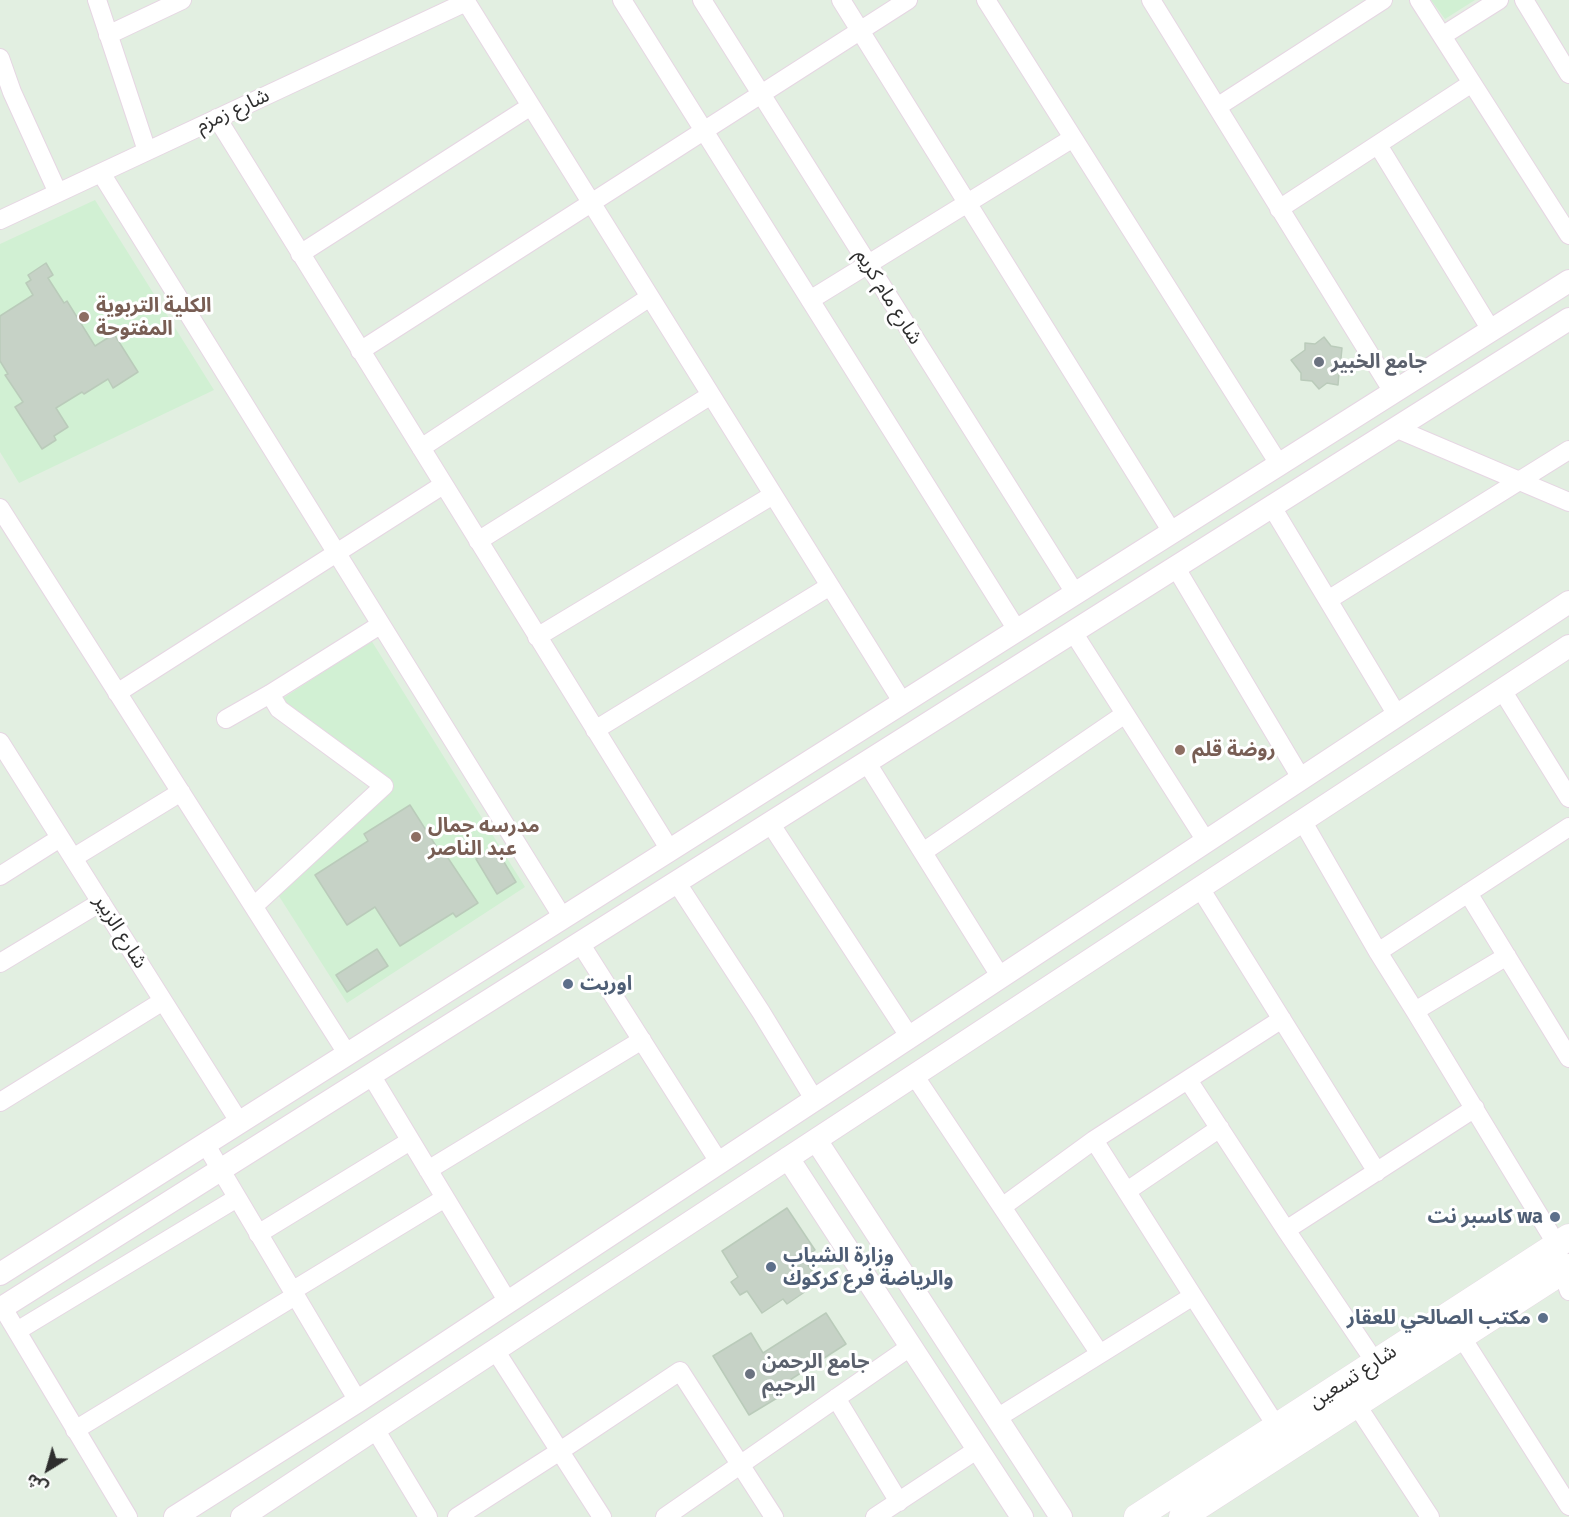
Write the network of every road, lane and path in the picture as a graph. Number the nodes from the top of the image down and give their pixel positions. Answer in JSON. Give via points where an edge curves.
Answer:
{"nodes":[{"id":1,"x":97,"y":0,"type":"edge"},
{"id":2,"x":182,"y":0,"type":"edge"},
{"id":3,"x":622,"y":0,"type":"edge"},
{"id":4,"x":702,"y":0,"type":"edge"},
{"id":5,"x":841,"y":0,"type":"edge"},
{"id":6,"x":908,"y":0,"type":"edge"},
{"id":7,"x":986,"y":0,"type":"edge"},
{"id":8,"x":1383,"y":0,"type":"edge"},
{"id":9,"x":1419,"y":0,"type":"edge"},
{"id":10,"x":1499,"y":0,"type":"edge"},
{"id":11,"x":1524,"y":0,"type":"edge"},
{"id":12,"x":465,"y":1,"type":"edge"},
{"id":13,"x":1156,"y":2,"type":"edge"},
{"id":14,"x":860,"y":31,"type":"junction"},
{"id":15,"x":108,"y":35,"type":"junction"},
{"id":16,"x":1442,"y":36,"type":"junction"},
{"id":17,"x":0,"y":58,"type":"edge"},
{"id":18,"x":1569,"y":74,"type":"edge"},
{"id":19,"x":1473,"y":83,"type":"junction"},
{"id":20,"x":761,"y":94,"type":"junction"},
{"id":21,"x":531,"y":106,"type":"junction"},
{"id":22,"x":1217,"y":107,"type":"junction"},
{"id":23,"x":217,"y":118,"type":"junction"},
{"id":24,"x":704,"y":130,"type":"junction"},
{"id":25,"x":1073,"y":138,"type":"junction"},
{"id":26,"x":1378,"y":145,"type":"junction"},
{"id":27,"x":147,"y":151,"type":"junction"},
{"id":28,"x":100,"y":173,"type":"junction"},
{"id":29,"x":58,"y":193,"type":"junction"},
{"id":30,"x":591,"y":203,"type":"junction"},
{"id":31,"x":968,"y":203,"type":"junction"},
{"id":32,"x":1280,"y":208,"type":"junction"},
{"id":33,"x":0,"y":220,"type":"edge"},
{"id":34,"x":1569,"y":235,"type":"edge"},
{"id":35,"x":300,"y":254,"type":"junction"},
{"id":36,"x":868,"y":264,"type":"junction"},
{"id":37,"x":1569,"y":280,"type":"edge"},
{"id":38,"x":650,"y":297,"type":"junction"},
{"id":39,"x":810,"y":300,"type":"junction"},
{"id":40,"x":1569,"y":319,"type":"edge"},
{"id":41,"x":1491,"y":330,"type":"junction"},
{"id":42,"x":360,"y":351,"type":"junction"},
{"id":43,"x":1393,"y":392,"type":"junction"},
{"id":44,"x":711,"y":395,"type":"junction"},
{"id":45,"x":1395,"y":428,"type":"junction"},
{"id":46,"x":422,"y":447,"type":"junction"},
{"id":47,"x":1569,"y":450,"type":"edge"},
{"id":48,"x":1279,"y":464,"type":"junction"},
{"id":49,"x":1518,"y":482,"type":"junction"},
{"id":50,"x":443,"y":485,"type":"junction"},
{"id":51,"x":773,"y":495,"type":"junction"},
{"id":52,"x":1569,"y":502,"type":"edge"},
{"id":53,"x":1272,"y":507,"type":"junction"},
{"id":54,"x":1,"y":513,"type":"edge"},
{"id":55,"x":1173,"y":532,"type":"junction"},
{"id":56,"x":478,"y":541,"type":"junction"},
{"id":57,"x":336,"y":554,"type":"junction"},
{"id":58,"x":1176,"y":568,"type":"junction"},
{"id":59,"x":830,"y":586,"type":"junction"},
{"id":60,"x":1075,"y":594,"type":"junction"},
{"id":61,"x":1328,"y":600,"type":"junction"},
{"id":62,"x":1569,"y":602,"type":"edge"},
{"id":63,"x":380,"y":625,"type":"junction"},
{"id":64,"x":1017,"y":630,"type":"junction"},
{"id":65,"x":1073,"y":632,"type":"junction"},
{"id":66,"x":537,"y":637,"type":"junction"},
{"id":67,"x":1569,"y":646,"type":"edge"},
{"id":68,"x":1502,"y":690,"type":"junction"},
{"id":69,"x":117,"y":693,"type":"junction"},
{"id":70,"x":270,"y":694,"type":"junction"},
{"id":71,"x":903,"y":703,"type":"junction"},
{"id":72,"x":1125,"y":714,"type":"junction"},
{"id":73,"x":1397,"y":715,"type":"junction"},
{"id":74,"x":226,"y":719,"type":"dead end"},
{"id":75,"x":595,"y":730,"type":"junction"},
{"id":76,"x":0,"y":742,"type":"edge"},
{"id":77,"x":867,"y":763,"type":"junction"},
{"id":78,"x":798,"y":769,"type":"junction"},
{"id":79,"x":1301,"y":778,"type":"junction"},
{"id":80,"x":181,"y":792,"type":"junction"},
{"id":81,"x":814,"y":796,"type":"junction"},
{"id":82,"x":1569,"y":798,"type":"edge"},
{"id":83,"x":1303,"y":822,"type":"junction"},
{"id":84,"x":771,"y":823,"type":"junction"},
{"id":85,"x":1233,"y":823,"type":"junction"},
{"id":86,"x":1569,"y":827,"type":"edge"},
{"id":87,"x":60,"y":838,"type":"junction"},
{"id":88,"x":1206,"y":841,"type":"junction"},
{"id":89,"x":670,"y":850,"type":"junction"},
{"id":90,"x":923,"y":852,"type":"junction"},
{"id":91,"x":1250,"y":856,"type":"junction"},
{"id":92,"x":73,"y":858,"type":"junction"},
{"id":93,"x":0,"y":876,"type":"edge"},
{"id":94,"x":676,"y":883,"type":"junction"},
{"id":95,"x":1200,"y":888,"type":"junction"},
{"id":96,"x":1468,"y":893,"type":"junction"},
{"id":97,"x":101,"y":902,"type":"junction"},
{"id":98,"x":254,"y":906,"type":"junction"},
{"id":99,"x":563,"y":918,"type":"junction"},
{"id":100,"x":580,"y":943,"type":"junction"},
{"id":101,"x":1378,"y":952,"type":"junction"},
{"id":102,"x":1507,"y":956,"type":"junction"},
{"id":103,"x":0,"y":963,"type":"edge"},
{"id":104,"x":1000,"y":976,"type":"junction"},
{"id":105,"x":163,"y":1001,"type":"junction"},
{"id":106,"x":1415,"y":1011,"type":"junction"},
{"id":107,"x":1282,"y":1019,"type":"junction"},
{"id":108,"x":909,"y":1036,"type":"junction"},
{"id":109,"x":642,"y":1040,"type":"junction"},
{"id":110,"x":1568,"y":1052,"type":"edge"},
{"id":111,"x":348,"y":1055,"type":"junction"},
{"id":112,"x":914,"y":1075,"type":"junction"},
{"id":113,"x":371,"y":1076,"type":"junction"},
{"id":114,"x":1188,"y":1080,"type":"junction"},
{"id":115,"x":814,"y":1099,"type":"junction"},
{"id":116,"x":0,"y":1102,"type":"edge"},
{"id":117,"x":1475,"y":1108,"type":"junction"},
{"id":118,"x":240,"y":1123,"type":"junction"},
{"id":119,"x":1220,"y":1128,"type":"junction"},
{"id":120,"x":816,"y":1140,"type":"junction"},
{"id":121,"x":1094,"y":1140,"type":"junction"},
{"id":122,"x":411,"y":1141,"type":"junction"},
{"id":123,"x":206,"y":1145,"type":"junction"},
{"id":124,"x":788,"y":1158,"type":"junction"},
{"id":125,"x":719,"y":1162,"type":"junction"},
{"id":126,"x":221,"y":1170,"type":"junction"},
{"id":127,"x":428,"y":1170,"type":"junction"},
{"id":128,"x":1377,"y":1172,"type":"junction"},
{"id":129,"x":1127,"y":1191,"type":"junction"},
{"id":130,"x":237,"y":1198,"type":"junction"},
{"id":131,"x":445,"y":1198,"type":"junction"},
{"id":132,"x":1002,"y":1207,"type":"junction"},
{"id":133,"x":1286,"y":1230,"type":"junction"},
{"id":134,"x":258,"y":1234,"type":"junction"},
{"id":135,"x":1563,"y":1241,"type":"edge"},
{"id":136,"x":3,"y":1267,"type":"edge"},
{"id":137,"x":1567,"y":1276,"type":"edge"},
{"id":138,"x":294,"y":1293,"type":"junction"},
{"id":139,"x":1193,"y":1296,"type":"junction"},
{"id":140,"x":508,"y":1302,"type":"junction"},
{"id":141,"x":1,"y":1309,"type":"edge"},
{"id":142,"x":17,"y":1331,"type":"junction"},
{"id":143,"x":1461,"y":1336,"type":"junction"},
{"id":144,"x":910,"y":1347,"type":"junction"},
{"id":145,"x":495,"y":1350,"type":"junction"},
{"id":146,"x":1100,"y":1354,"type":"junction"},
{"id":147,"x":958,"y":1359,"type":"junction"},
{"id":148,"x":1375,"y":1362,"type":"junction"},
{"id":149,"x":398,"y":1375,"type":"junction"},
{"id":150,"x":930,"y":1377,"type":"junction"},
{"id":151,"x":836,"y":1398,"type":"junction"},
{"id":152,"x":358,"y":1401,"type":"junction"},
{"id":153,"x":414,"y":1403,"type":"junction"},
{"id":154,"x":1356,"y":1404,"type":"junction"},
{"id":155,"x":997,"y":1418,"type":"junction"},
{"id":156,"x":1277,"y":1427,"type":"junction"},
{"id":157,"x":375,"y":1428,"type":"junction"},
{"id":158,"x":75,"y":1430,"type":"junction"},
{"id":159,"x":978,"y":1449,"type":"junction"},
{"id":160,"x":560,"y":1451,"type":"junction"},
{"id":161,"x":741,"y":1465,"type":"junction"},
{"id":162,"x":898,"y":1502,"type":"junction"},
{"id":163,"x":1569,"y":1506,"type":"edge"},
{"id":164,"x":128,"y":1517,"type":"edge"},
{"id":165,"x":176,"y":1517,"type":"edge"},
{"id":166,"x":242,"y":1517,"type":"edge"},
{"id":167,"x":428,"y":1517,"type":"edge"},
{"id":168,"x":458,"y":1517,"type":"edge"},
{"id":169,"x":602,"y":1517,"type":"edge"},
{"id":170,"x":666,"y":1517,"type":"edge"},
{"id":171,"x":774,"y":1517,"type":"edge"},
{"id":172,"x":875,"y":1517,"type":"edge"},
{"id":173,"x":1022,"y":1517,"type":"edge"},
{"id":174,"x":1061,"y":1517,"type":"edge"},
{"id":175,"x":1137,"y":1517,"type":"edge"},
{"id":176,"x":1182,"y":1517,"type":"edge"},
{"id":177,"x":1430,"y":1517,"type":"edge"}],
"edges":[{"from":1,"to":15,"type":"street"},
{"from":2,"to":15,"type":"street"},
{"from":3,"to":24,"type":"street"},
{"from":4,"to":20,"type":"street","name":"شارع مام كريم"},
{"from":5,"to":14,"type":"street"},
{"from":6,"to":14,"type":"street"},
{"from":7,"to":25,"type":"street"},
{"from":8,"to":22,"type":"street"},
{"from":9,"to":16,"type":"street"},
{"from":10,"to":16,"type":"street"},
{"from":11,"to":18,"type":"street"},
{"from":12,"to":21,"type":"street"},
{"from":12,"to":23,"type":"street","name":"شارع زمزم"},
{"from":13,"to":22,"type":"street"},
{"from":14,"to":20,"type":"street"},
{"from":14,"to":31,"type":"street"},
{"from":15,"to":27,"type":"street"},
{"from":16,"to":19,"type":"street"},
{"from":17,"to":29,"type":"street"},
{"from":19,"to":26,"type":"street"},
{"from":19,"to":34,"type":"street"},
{"from":20,"to":24,"type":"street"},
{"from":20,"to":36,"type":"street","name":"شارع مام كريم"},
{"from":21,"to":30,"type":"street"},
{"from":21,"to":35,"type":"street"},
{"from":22,"to":32,"type":"street"},
{"from":23,"to":27,"type":"street","name":"شارع زمزم"},
{"from":23,"to":35,"type":"street"},
{"from":24,"to":30,"type":"street"},
{"from":24,"to":39,"type":"street"},
{"from":25,"to":31,"type":"street"},
{"from":25,"to":48,"type":"street"},
{"from":26,"to":32,"type":"street"},
{"from":26,"to":41,"type":"street"},
{"from":27,"to":28,"type":"street","name":"شارع زمزم"},
{"from":28,"to":29,"type":"street","name":"شارع زمزم"},
{"from":28,"to":57,"type":"street"},
{"from":29,"to":33,"type":"street","name":"شارع زمزم"},
{"from":30,"to":38,"type":"street"},
{"from":30,"to":42,"type":"street"},
{"from":31,"to":36,"type":"street"},
{"from":31,"to":55,"type":"street"},
{"from":32,"to":43,"type":"street"},
{"from":35,"to":42,"type":"street"},
{"from":36,"to":39,"type":"street"},
{"from":36,"to":60,"type":"street","name":"شارع مام كريم"},
{"from":37,"to":41,"type":"street"},
{"from":38,"to":44,"type":"street"},
{"from":38,"to":46,"type":"street"},
{"from":39,"to":64,"type":"street"},
{"from":40,"to":45,"type":"street"},
{"from":41,"to":43,"type":"street"},
{"from":42,"to":46,"type":"street"},
{"from":43,"to":48,"type":"street"},
{"from":44,"to":51,"type":"street"},
{"from":44,"to":56,"type":"street"},
{"from":45,"to":49,"type":"street"},
{"from":45,"to":53,"type":"street"},
{"from":46,"to":50,"type":"street"},
{"from":47,"to":49,"type":"street"},
{"from":48,"to":55,"type":"street"},
{"from":49,"to":52,"type":"street"},
{"from":49,"to":61,"type":"street"},
{"from":50,"to":56,"type":"street"},
{"from":50,"to":57,"type":"street"},
{"from":51,"to":59,"type":"street"},
{"from":51,"to":66,"type":"street"},
{"from":53,"to":58,"type":"street"},
{"from":53,"to":61,"type":"street"},
{"from":54,"to":69,"type":"street"},
{"from":55,"to":60,"type":"street"},
{"from":56,"to":66,"type":"street"},
{"from":57,"to":63,"type":"street"},
{"from":57,"to":69,"type":"street"},
{"from":58,"to":65,"type":"street"},
{"from":58,"to":79,"type":"street"},
{"from":59,"to":71,"type":"street"},
{"from":59,"to":75,"type":"street"},
{"from":60,"to":64,"type":"street"},
{"from":61,"to":73,"type":"street"},
{"from":62,"to":73,"type":"street"},
{"from":63,"to":70,"type":"street"},
{"from":63,"to":99,"type":"street"},
{"from":64,"to":71,"type":"street"},
{"from":65,"to":72,"type":"street"},
{"from":65,"to":77,"type":"street"},
{"from":66,"to":75,"type":"street"},
{"from":67,"to":68,"type":"street"},
{"from":68,"to":82,"type":"street"},
{"from":68,"to":83,"type":"street"},
{"from":69,"to":80,"type":"street"},
{"from":70,"to":74,"type":"street"},
{"from":70,"to":98,"type":"street","via":[[279,709],[384,786]]},
{"from":71,"to":78,"type":"street"},
{"from":72,"to":88,"type":"street"},
{"from":72,"to":90,"type":"street"},
{"from":73,"to":79,"type":"street"},
{"from":75,"to":89,"type":"street"},
{"from":76,"to":87,"type":"street","name":"شارع الزبير"},
{"from":77,"to":81,"type":"street"},
{"from":77,"to":90,"type":"street"},
{"from":78,"to":81,"type":"street"},
{"from":78,"to":89,"type":"street"},
{"from":79,"to":85,"type":"street"},
{"from":80,"to":92,"type":"street"},
{"from":80,"to":98,"type":"street"},
{"from":81,"to":84,"type":"street"},
{"from":83,"to":91,"type":"street"},
{"from":83,"to":101,"type":"street"},
{"from":84,"to":94,"type":"street"},
{"from":84,"to":108,"type":"street"},
{"from":85,"to":88,"type":"street"},
{"from":85,"to":91,"type":"street"},
{"from":86,"to":96,"type":"street"},
{"from":87,"to":92,"type":"street","name":"شارع الزبير"},
{"from":87,"to":93,"type":"street"},
{"from":88,"to":104,"type":"street"},
{"from":89,"to":99,"type":"street"},
{"from":90,"to":104,"type":"street"},
{"from":91,"to":95,"type":"street"},
{"from":92,"to":97,"type":"street","name":"شارع الزبير"},
{"from":94,"to":100,"type":"street"},
{"from":94,"to":115,"type":"street"},
{"from":95,"to":107,"type":"street"},
{"from":95,"to":112,"type":"street"},
{"from":96,"to":101,"type":"street"},
{"from":96,"to":102,"type":"street"},
{"from":97,"to":103,"type":"street"},
{"from":97,"to":105,"type":"street","name":"شارع الزبير"},
{"from":98,"to":111,"type":"street"},
{"from":99,"to":111,"type":"street"},
{"from":100,"to":109,"type":"street"},
{"from":100,"to":113,"type":"street"},
{"from":101,"to":106,"type":"street"},
{"from":102,"to":106,"type":"street"},
{"from":102,"to":110,"type":"street"},
{"from":104,"to":108,"type":"street"},
{"from":105,"to":116,"type":"street"},
{"from":105,"to":118,"type":"street","name":"شارع الزبير"},
{"from":106,"to":117,"type":"street"},
{"from":107,"to":114,"type":"street"},
{"from":107,"to":128,"type":"street"},
{"from":108,"to":115,"type":"street"},
{"from":109,"to":125,"type":"street"},
{"from":109,"to":127,"type":"street"},
{"from":111,"to":118,"type":"street"},
{"from":112,"to":120,"type":"street"},
{"from":112,"to":132,"type":"street"},
{"from":113,"to":122,"type":"street"},
{"from":113,"to":126,"type":"street"},
{"from":114,"to":119,"type":"street"},
{"from":114,"to":121,"type":"street"},
{"from":115,"to":125,"type":"street"},
{"from":117,"to":128,"type":"street"},
{"from":117,"to":135,"type":"street"},
{"from":118,"to":123,"type":"street"},
{"from":119,"to":129,"type":"street"},
{"from":119,"to":133,"type":"street"},
{"from":120,"to":124,"type":"street"},
{"from":120,"to":147,"type":"street"},
{"from":121,"to":129,"type":"street"},
{"from":121,"to":132,"type":"street"},
{"from":122,"to":127,"type":"street"},
{"from":122,"to":134,"type":"street"},
{"from":123,"to":126,"type":"street"},
{"from":123,"to":136,"type":"street"},
{"from":124,"to":144,"type":"street"},
{"from":124,"to":145,"type":"street"},
{"from":125,"to":140,"type":"street"},
{"from":126,"to":130,"type":"street"},
{"from":126,"to":141,"type":"street"},
{"from":127,"to":131,"type":"street"},
{"from":128,"to":133,"type":"street"},
{"from":129,"to":139,"type":"street"},
{"from":130,"to":134,"type":"street"},
{"from":130,"to":142,"type":"street"},
{"from":131,"to":138,"type":"street"},
{"from":131,"to":140,"type":"street"},
{"from":132,"to":146,"type":"street"},
{"from":133,"to":148,"type":"street"},
{"from":134,"to":138,"type":"street"},
{"from":135,"to":137,"type":"street","via":[[1560,1253]]},
{"from":135,"to":148,"type":"main road","name":"شارع تسعين"},
{"from":137,"to":143,"type":"main road","name":"شارع تسعين"},
{"from":138,"to":152,"type":"street"},
{"from":138,"to":158,"type":"street"},
{"from":139,"to":146,"type":"street"},
{"from":139,"to":156,"type":"street"},
{"from":140,"to":149,"type":"street"},
{"from":141,"to":142,"type":"street"},
{"from":142,"to":158,"type":"street"},
{"from":143,"to":154,"type":"main road","name":"شارع تسعين"},
{"from":143,"to":163,"type":"street"},
{"from":144,"to":150,"type":"street"},
{"from":144,"to":151,"type":"street"},
{"from":145,"to":153,"type":"street"},
{"from":145,"to":160,"type":"street"},
{"from":146,"to":155,"type":"street"},
{"from":147,"to":150,"type":"street"},
{"from":147,"to":155,"type":"street"},
{"from":148,"to":156,"type":"main road","name":"شارع تسعين"},
{"from":149,"to":152,"type":"street"},
{"from":149,"to":153,"type":"street"},
{"from":150,"to":159,"type":"street"},
{"from":151,"to":161,"type":"street"},
{"from":151,"to":162,"type":"street"},
{"from":152,"to":165,"type":"street"},
{"from":153,"to":157,"type":"street"},
{"from":154,"to":176,"type":"main road","name":"شارع تسعين"},
{"from":154,"to":177,"type":"street"},
{"from":155,"to":174,"type":"street"},
{"from":156,"to":175,"type":"main road","name":"شارع تسعين"},
{"from":157,"to":166,"type":"street"},
{"from":157,"to":167,"type":"street"},
{"from":158,"to":164,"type":"street"},
{"from":159,"to":162,"type":"street"},
{"from":159,"to":173,"type":"street"},
{"from":160,"to":161,"type":"street","via":[[680,1371]]},
{"from":160,"to":168,"type":"street"},
{"from":160,"to":169,"type":"street"},
{"from":161,"to":170,"type":"street"},
{"from":161,"to":171,"type":"street"},
{"from":162,"to":172,"type":"street"}]}
